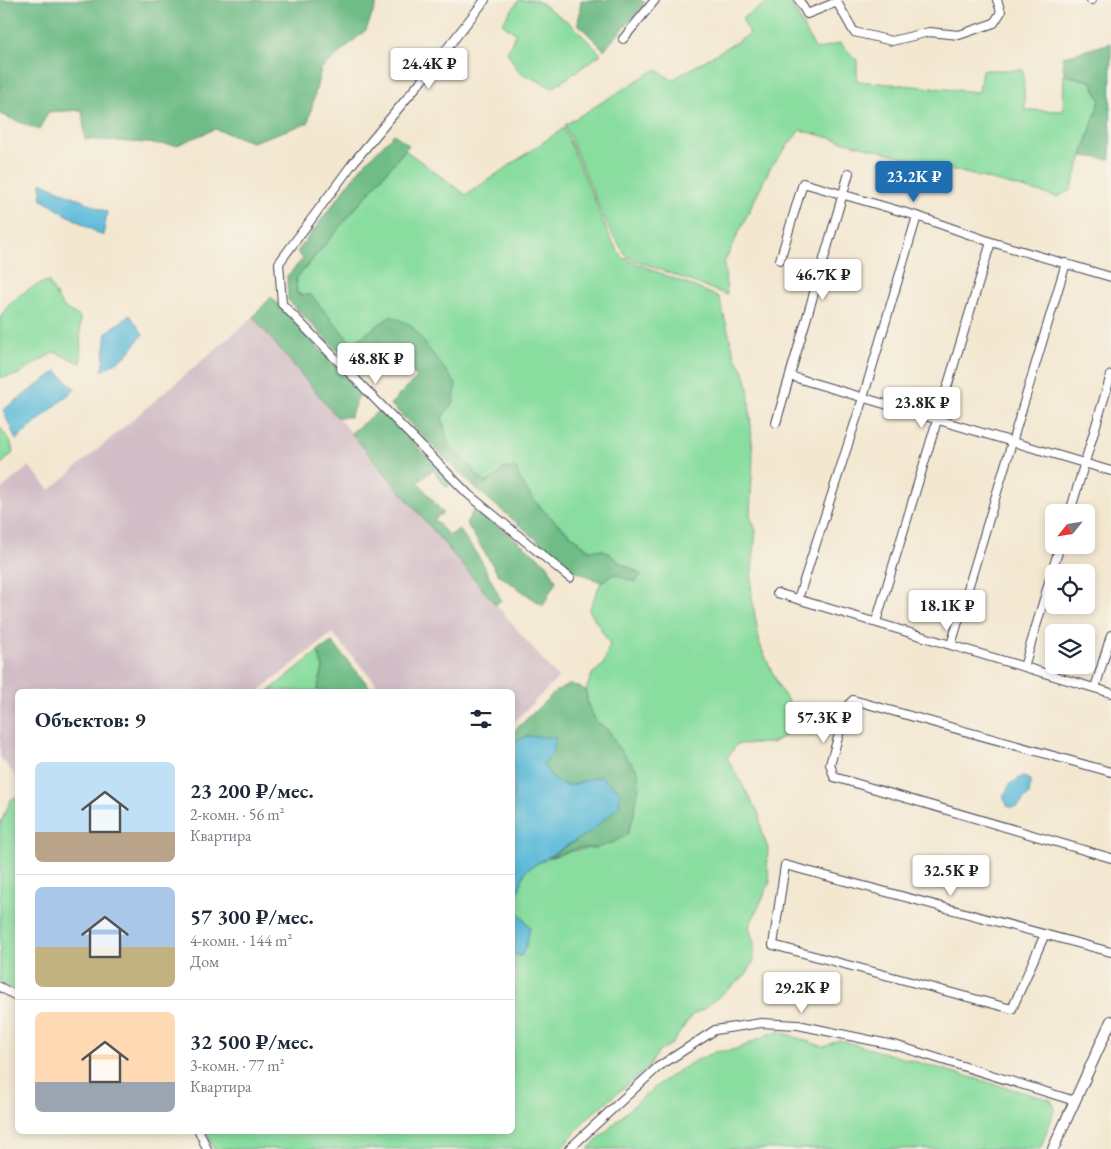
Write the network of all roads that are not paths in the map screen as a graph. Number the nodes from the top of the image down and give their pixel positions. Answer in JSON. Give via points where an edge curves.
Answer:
{"nodes":[{"id":1,"x":485,"y":0,"type":"edge"},
{"id":2,"x":655,"y":0,"type":"edge"},
{"id":3,"x":799,"y":0,"type":"edge"},
{"id":4,"x":996,"y":0,"type":"edge"},
{"id":5,"x":623,"y":39,"type":"dead end"},
{"id":6,"x":849,"y":173,"type":"dead end"},
{"id":7,"x":842,"y":195,"type":"junction"},
{"id":8,"x":917,"y":216,"type":"junction"},
{"id":9,"x":991,"y":242,"type":"junction"},
{"id":10,"x":780,"y":260,"type":"dead end"},
{"id":11,"x":1066,"y":264,"type":"junction"},
{"id":12,"x":1111,"y":277,"type":"edge"},
{"id":13,"x":790,"y":376,"type":"junction"},
{"id":14,"x":1111,"y":376,"type":"edge"},
{"id":15,"x":863,"y":398,"type":"junction"},
{"id":16,"x":936,"y":419,"type":"junction"},
{"id":17,"x":776,"y":423,"type":"dead end"},
{"id":18,"x":1011,"y":441,"type":"junction"},
{"id":19,"x":1084,"y":463,"type":"junction"},
{"id":20,"x":1111,"y":471,"type":"edge"},
{"id":21,"x":1072,"y":504,"type":"edge"},
{"id":22,"x":1057,"y":554,"type":"edge"},
{"id":23,"x":570,"y":578,"type":"dead end"},
{"id":24,"x":777,"y":592,"type":"dead end"},
{"id":25,"x":798,"y":599,"type":"junction"},
{"id":26,"x":876,"y":622,"type":"junction"},
{"id":27,"x":1111,"y":635,"type":"edge"},
{"id":28,"x":950,"y":645,"type":"junction"},
{"id":29,"x":1024,"y":667,"type":"junction"},
{"id":30,"x":1095,"y":688,"type":"junction"},
{"id":31,"x":1111,"y":693,"type":"edge"},
{"id":32,"x":1111,"y":772,"type":"edge"},
{"id":33,"x":1111,"y":858,"type":"edge"},
{"id":34,"x":1045,"y":934,"type":"junction"},
{"id":35,"x":1111,"y":952,"type":"edge"},
{"id":36,"x":0,"y":987,"type":"edge"},
{"id":37,"x":15,"y":995,"type":"edge"},
{"id":38,"x":1111,"y":1021,"type":"edge"},
{"id":39,"x":1075,"y":1101,"type":"junction"},
{"id":40,"x":200,"y":1134,"type":"edge"},
{"id":41,"x":207,"y":1149,"type":"edge"},
{"id":42,"x":569,"y":1149,"type":"edge"},
{"id":43,"x":1053,"y":1149,"type":"edge"}],
"edges":[{"from":1,"to":23,"type":"street","via":[[353,163],[279,263],[282,304],[468,494]]},
{"from":2,"to":5,"type":"street"},
{"from":3,"to":4,"type":"street","via":[[806,14],[837,2],[854,32],[892,42],[929,32],[959,36],[994,23],[1001,12]]},
{"from":6,"to":7,"type":"street"},
{"from":7,"to":8,"type":"street"},
{"from":7,"to":10,"type":"street","via":[[804,183]]},
{"from":7,"to":13,"type":"street"},
{"from":8,"to":9,"type":"street"},
{"from":8,"to":15,"type":"street"},
{"from":9,"to":11,"type":"street"},
{"from":9,"to":16,"type":"street"},
{"from":11,"to":12,"type":"street"},
{"from":11,"to":18,"type":"street"},
{"from":13,"to":15,"type":"street"},
{"from":13,"to":17,"type":"street"},
{"from":14,"to":19,"type":"street"},
{"from":15,"to":16,"type":"street"},
{"from":15,"to":25,"type":"street"},
{"from":16,"to":18,"type":"street"},
{"from":16,"to":26,"type":"street"},
{"from":18,"to":19,"type":"street"},
{"from":18,"to":28,"type":"street"},
{"from":19,"to":20,"type":"street"},
{"from":19,"to":21,"type":"street"},
{"from":22,"to":29,"type":"street"},
{"from":24,"to":25,"type":"street"},
{"from":25,"to":26,"type":"street"},
{"from":26,"to":28,"type":"street"},
{"from":27,"to":30,"type":"street"},
{"from":28,"to":29,"type":"street"},
{"from":29,"to":30,"type":"street"},
{"from":30,"to":31,"type":"street"},
{"from":32,"to":33,"type":"street","via":[[853,700],[848,705],[830,764],[834,777]]},
{"from":34,"to":34,"type":"street","via":[[785,865],[774,945],[1012,1009]]},
{"from":34,"to":35,"type":"street"},
{"from":36,"to":37,"type":"street"},
{"from":38,"to":39,"type":"main road"},
{"from":39,"to":42,"type":"street","via":[[898,1046],[798,1025],[761,1023],[715,1030],[658,1067]]},
{"from":39,"to":43,"type":"main road"},
{"from":40,"to":41,"type":"street"}]}
